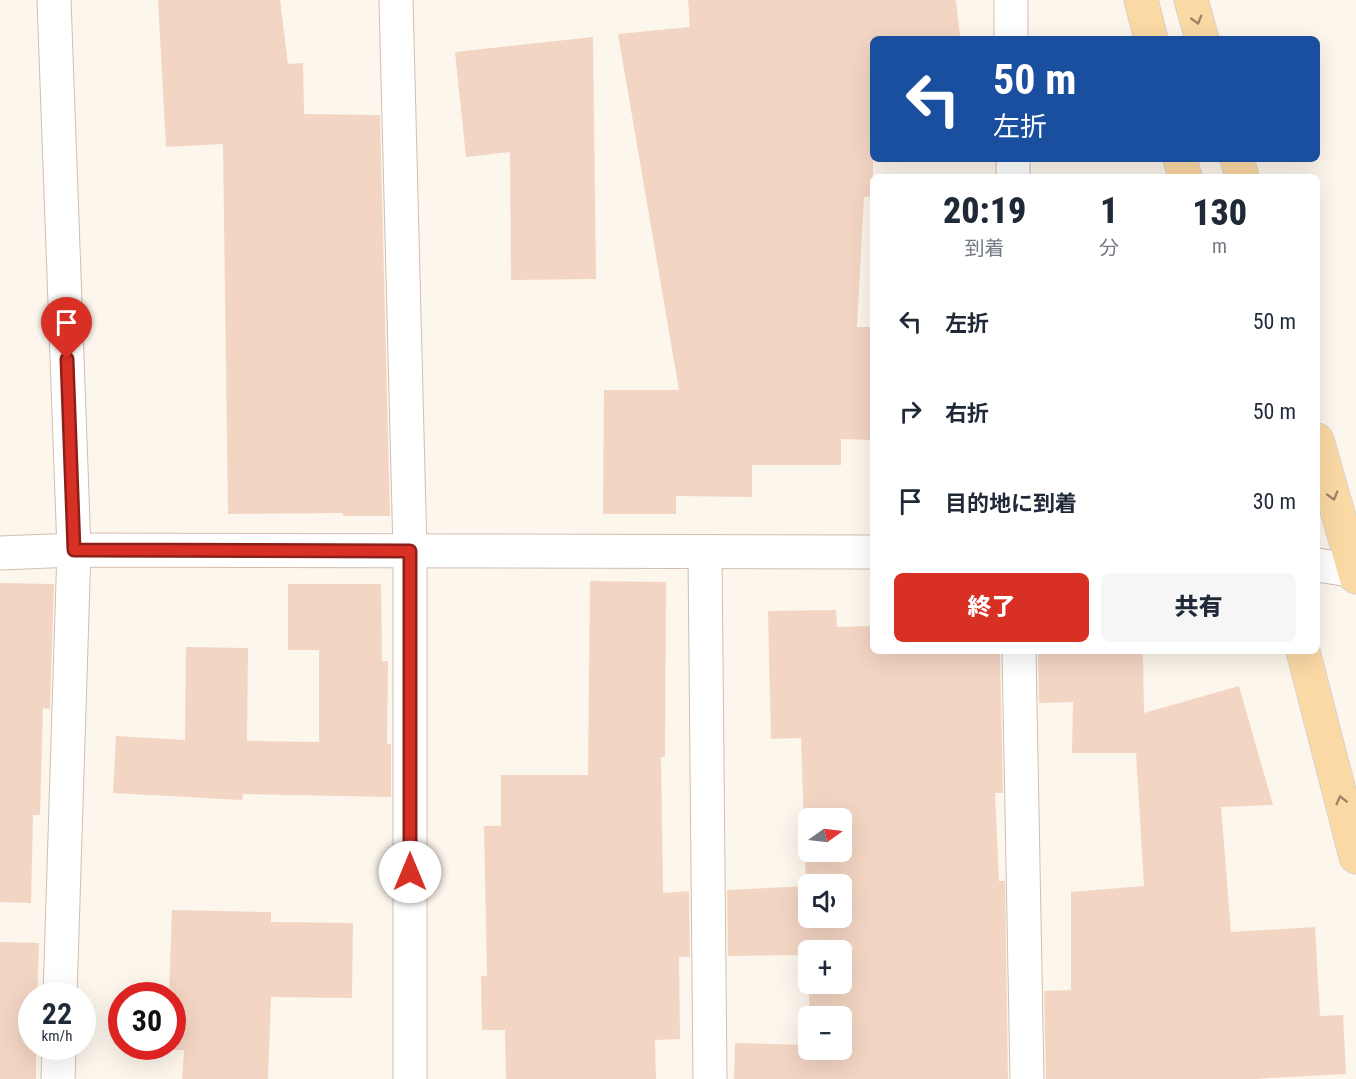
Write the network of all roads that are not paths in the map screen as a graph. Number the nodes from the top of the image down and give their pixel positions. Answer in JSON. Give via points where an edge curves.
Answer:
{"nodes":[{"id":1,"x":54,"y":0,"type":"edge"},
{"id":2,"x":396,"y":0,"type":"edge"},
{"id":3,"x":1011,"y":0,"type":"edge"},
{"id":4,"x":1141,"y":0,"type":"edge"},
{"id":5,"x":1191,"y":0,"type":"edge"},
{"id":6,"x":1011,"y":36,"type":"edge"},
{"id":7,"x":1150,"y":36,"type":"edge"},
{"id":8,"x":1201,"y":36,"type":"edge"},
{"id":9,"x":1320,"y":450,"type":"edge"},
{"id":10,"x":74,"y":550,"type":"junction"},
{"id":11,"x":410,"y":551,"type":"junction"},
{"id":12,"x":870,"y":552,"type":"edge"},
{"id":13,"x":0,"y":553,"type":"edge"},
{"id":14,"x":705,"y":553,"type":"junction"},
{"id":15,"x":1320,"y":566,"type":"edge"},
{"id":16,"x":1356,"y":573,"type":"edge"},
{"id":17,"x":1018,"y":654,"type":"edge"},
{"id":18,"x":1304,"y":654,"type":"edge"},
{"id":19,"x":1356,"y":857,"type":"edge"},
{"id":20,"x":60,"y":982,"type":"edge"},
{"id":21,"x":59,"y":1060,"type":"edge"},
{"id":22,"x":58,"y":1079,"type":"edge"},
{"id":23,"x":410,"y":1079,"type":"edge"},
{"id":24,"x":710,"y":1079,"type":"edge"},
{"id":25,"x":1026,"y":1079,"type":"edge"}],
"edges":[{"from":1,"to":10,"type":"street"},
{"from":2,"to":11,"type":"street"},
{"from":3,"to":6,"type":"street"},
{"from":4,"to":7,"type":"main road"},
{"from":5,"to":8,"type":"main road","one_way":true},
{"from":9,"to":16,"type":"main road","one_way":true},
{"from":10,"to":11,"type":"street"},
{"from":10,"to":13,"type":"street"},
{"from":10,"to":20,"type":"street"},
{"from":11,"to":14,"type":"street"},
{"from":11,"to":23,"type":"street"},
{"from":12,"to":14,"type":"street"},
{"from":14,"to":24,"type":"street"},
{"from":15,"to":16,"type":"street"},
{"from":17,"to":25,"type":"street"},
{"from":19,"to":18,"type":"main road","one_way":true},
{"from":21,"to":22,"type":"street"}]}
